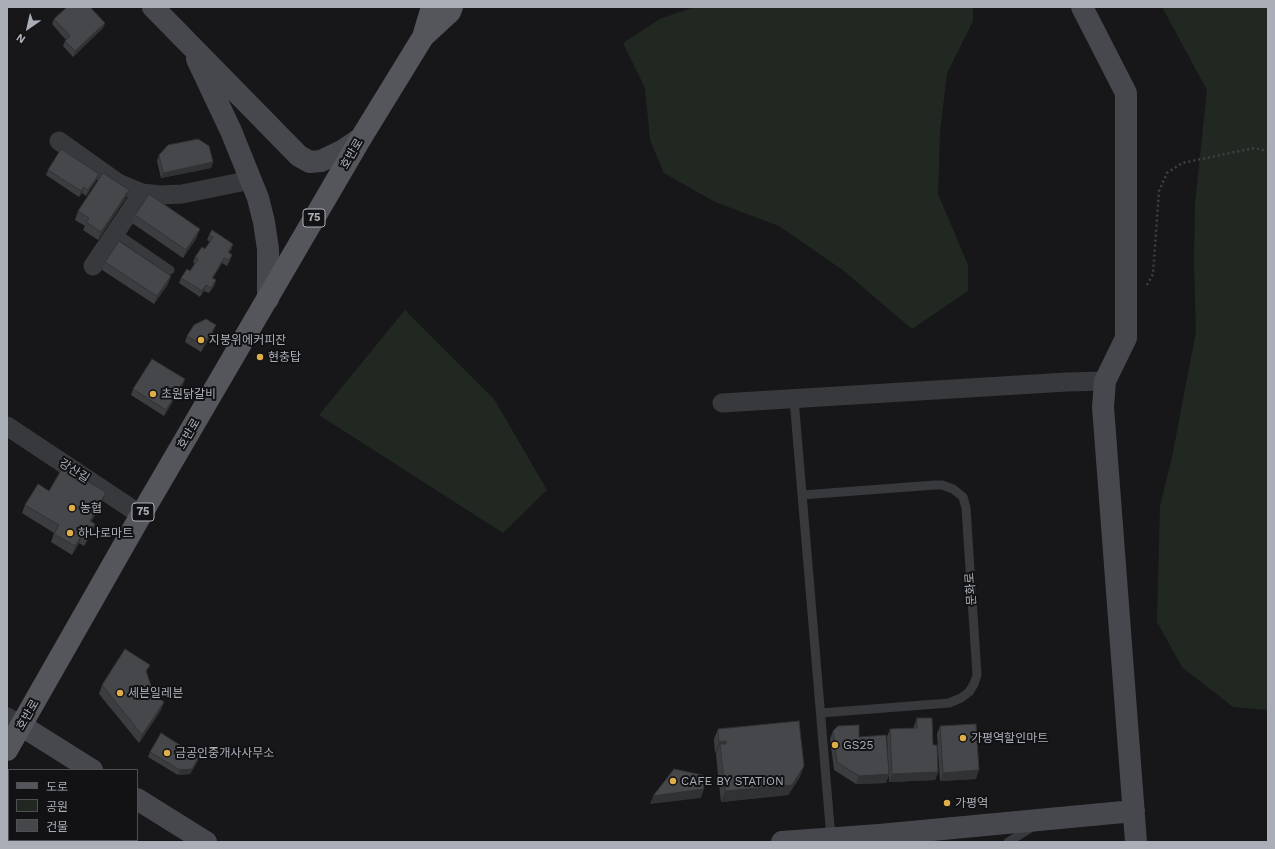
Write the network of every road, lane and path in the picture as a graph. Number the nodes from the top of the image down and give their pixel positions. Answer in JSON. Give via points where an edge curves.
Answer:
{"nodes":[{"id":1,"x":153,"y":7,"type":"edge"},
{"id":2,"x":432,"y":7,"type":"edge"},
{"id":3,"x":452,"y":7,"type":"edge"},
{"id":4,"x":1082,"y":7,"type":"edge"},
{"id":5,"x":423,"y":37,"type":"junction"},
{"id":6,"x":190,"y":43,"type":"junction"},
{"id":7,"x":361,"y":138,"type":"junction"},
{"id":8,"x":59,"y":142,"type":"dead end"},
{"id":9,"x":1268,"y":151,"type":"edge"},
{"id":10,"x":251,"y":180,"type":"junction"},
{"id":11,"x":142,"y":193,"type":"junction"},
{"id":12,"x":116,"y":233,"type":"junction"},
{"id":13,"x":93,"y":266,"type":"dead end"},
{"id":14,"x":170,"y":270,"type":"dead end"},
{"id":15,"x":1147,"y":286,"type":"dead end"},
{"id":16,"x":268,"y":299,"type":"junction"},
{"id":17,"x":1105,"y":381,"type":"junction"},
{"id":18,"x":794,"y":399,"type":"junction"},
{"id":19,"x":722,"y":403,"type":"dead end"},
{"id":20,"x":7,"y":426,"type":"edge"},
{"id":21,"x":802,"y":495,"type":"junction"},
{"id":22,"x":141,"y":515,"type":"junction"},
{"id":23,"x":821,"y":714,"type":"junction"},
{"id":24,"x":14,"y":721,"type":"edge"},
{"id":25,"x":7,"y":750,"type":"edge"},
{"id":26,"x":90,"y":769,"type":"edge"},
{"id":27,"x":138,"y":800,"type":"edge"},
{"id":28,"x":1134,"y":811,"type":"junction"},
{"id":29,"x":1046,"y":819,"type":"junction"},
{"id":30,"x":831,"y":838,"type":"junction"},
{"id":31,"x":206,"y":842,"type":"edge"},
{"id":32,"x":782,"y":842,"type":"edge"},
{"id":33,"x":1008,"y":842,"type":"edge"},
{"id":34,"x":1136,"y":842,"type":"edge"}],
"edges":[{"from":1,"to":6,"type":"street"},
{"from":2,"to":5,"type":"main road","name":"호반로","number":"75"},
{"from":3,"to":5,"type":"main road","name":"호반로","number":"75","via":[[450,12]]},
{"from":4,"to":17,"type":"street","via":[[1126,93],[1126,338]]},
{"from":5,"to":7,"type":"main road","name":"호반로","number":"75"},
{"from":6,"to":7,"type":"street","via":[[299,156],[310,162],[321,161]]},
{"from":6,"to":10,"type":"street"},
{"from":7,"to":16,"type":"main road","name":"호반로","number":"75"},
{"from":8,"to":11,"type":"street","via":[[118,182]]},
{"from":9,"to":15,"type":"path","via":[[1254,148],[1182,163],[1167,173],[1159,191],[1154,274]]},
{"from":10,"to":11,"type":"street","via":[[182,194]]},
{"from":10,"to":16,"type":"street","via":[[264,222],[268,250]]},
{"from":11,"to":12,"type":"street"},
{"from":12,"to":13,"type":"street"},
{"from":12,"to":14,"type":"lane"},
{"from":16,"to":22,"type":"main road","name":"호반로","number":"75"},
{"from":17,"to":18,"type":"street"},
{"from":17,"to":28,"type":"street","via":[[1103,407]]},
{"from":18,"to":19,"type":"street"},
{"from":18,"to":21,"type":"lane"},
{"from":20,"to":22,"type":"street","name":"강산길"},
{"from":21,"to":23,"type":"lane"},
{"from":21,"to":23,"type":"lane","name":"문화로","via":[[942,485],[963,497],[966,508],[977,675],[969,692],[949,703]]},
{"from":22,"to":24,"type":"main road","name":"호반로","number":"75"},
{"from":23,"to":30,"type":"lane"},
{"from":24,"to":25,"type":"main road","name":"호반로","number":"75"},
{"from":24,"to":26,"type":"street"},
{"from":27,"to":31,"type":"street"},
{"from":28,"to":29,"type":"street"},
{"from":28,"to":34,"type":"street"},
{"from":29,"to":30,"type":"street"},
{"from":29,"to":33,"type":"lane"},
{"from":30,"to":32,"type":"street"}]}
